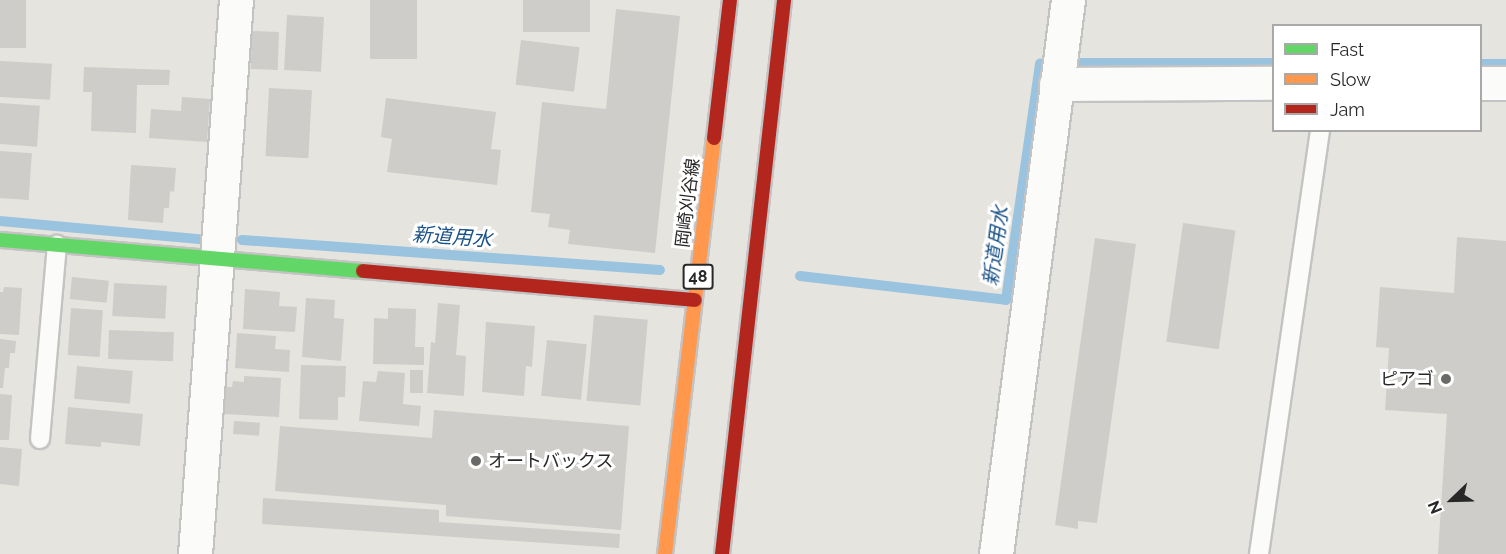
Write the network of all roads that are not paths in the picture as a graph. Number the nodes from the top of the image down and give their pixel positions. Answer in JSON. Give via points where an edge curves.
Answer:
{"nodes":[{"id":1,"x":237,"y":0,"type":"edge"},
{"id":2,"x":730,"y":0,"type":"edge"},
{"id":3,"x":784,"y":0,"type":"edge"},
{"id":4,"x":1068,"y":0,"type":"edge"},
{"id":5,"x":1272,"y":83,"type":"edge"},
{"id":6,"x":1482,"y":83,"type":"edge"},
{"id":7,"x":1506,"y":83,"type":"edge"},
{"id":8,"x":1056,"y":84,"type":"junction"},
{"id":9,"x":1320,"y":132,"type":"edge"},
{"id":10,"x":0,"y":240,"type":"edge"},
{"id":11,"x":57,"y":245,"type":"junction"},
{"id":12,"x":216,"y":260,"type":"junction"},
{"id":13,"x":695,"y":300,"type":"junction"},
{"id":14,"x":40,"y":439,"type":"dead end"},
{"id":15,"x":195,"y":554,"type":"edge"},
{"id":16,"x":665,"y":554,"type":"edge"},
{"id":17,"x":722,"y":554,"type":"edge"},
{"id":18,"x":996,"y":554,"type":"edge"},
{"id":19,"x":1259,"y":554,"type":"edge"}],
"edges":[{"from":1,"to":12,"type":"street"},
{"from":2,"to":13,"type":"main road","name":"岡崎刈谷線","number":"48"},
{"from":3,"to":17,"type":"main road"},
{"from":4,"to":8,"type":"street"},
{"from":5,"to":8,"type":"street"},
{"from":6,"to":7,"type":"street"},
{"from":8,"to":18,"type":"street"},
{"from":9,"to":19,"type":"lane"},
{"from":10,"to":11,"type":"main road"},
{"from":11,"to":12,"type":"main road"},
{"from":11,"to":14,"type":"lane"},
{"from":12,"to":13,"type":"main road"},
{"from":12,"to":15,"type":"street"},
{"from":13,"to":16,"type":"main road","name":"岡崎刈谷線","number":"48"}]}
